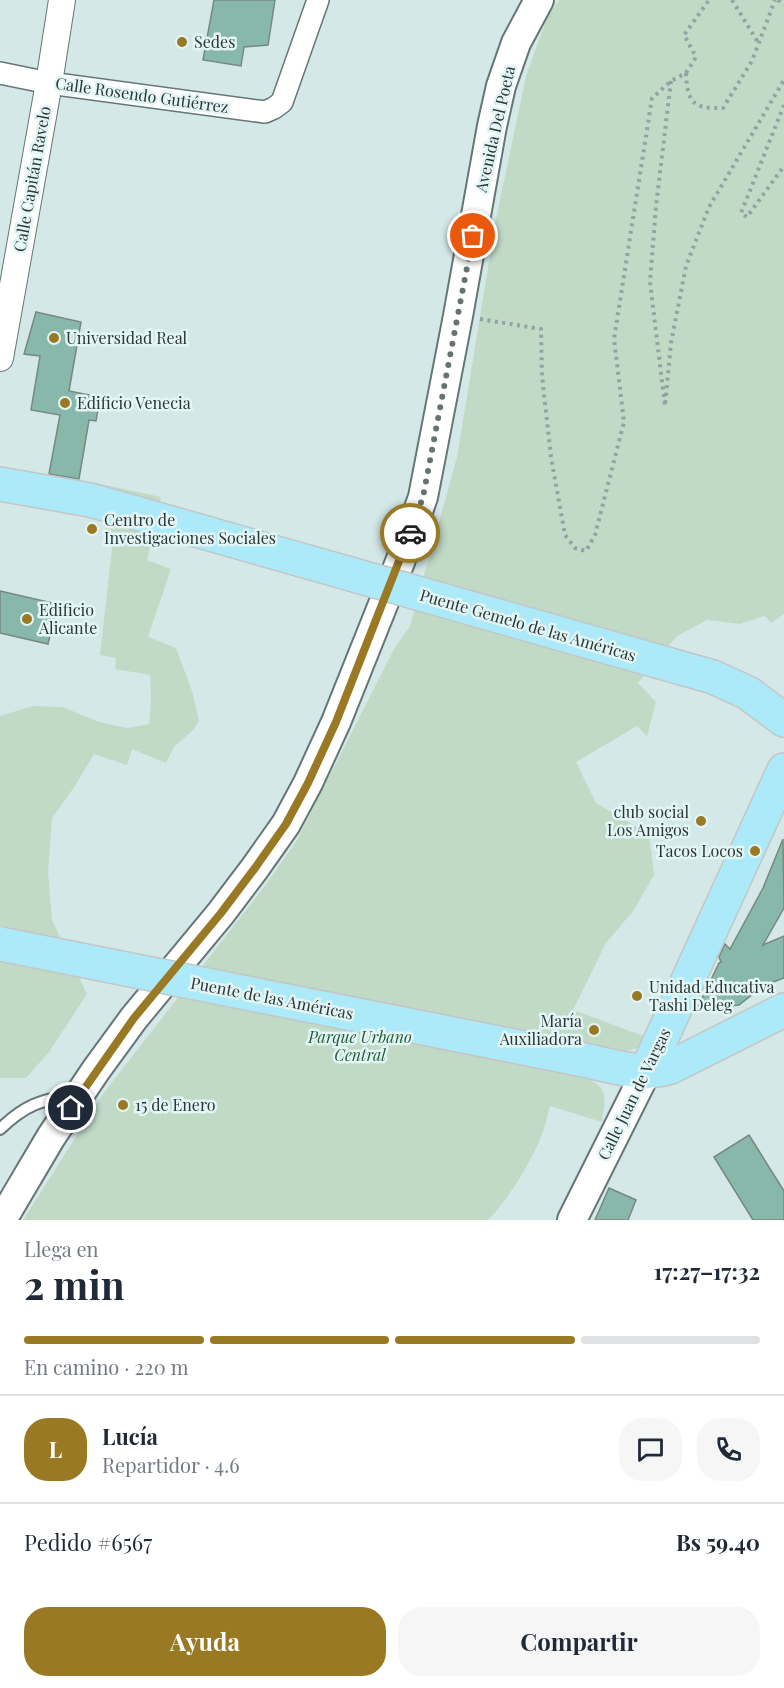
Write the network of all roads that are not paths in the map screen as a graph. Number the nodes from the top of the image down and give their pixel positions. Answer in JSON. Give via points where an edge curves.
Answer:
{"nodes":[{"id":1,"x":62,"y":0,"type":"edge"},
{"id":2,"x":318,"y":0,"type":"edge"},
{"id":3,"x":539,"y":0,"type":"edge"},
{"id":4,"x":0,"y":73,"type":"edge"},
{"id":5,"x":49,"y":83,"type":"junction"},
{"id":6,"x":0,"y":358,"type":"edge"},
{"id":7,"x":0,"y":484,"type":"edge"},
{"id":8,"x":784,"y":720,"type":"edge"},
{"id":9,"x":784,"y":770,"type":"edge"},
{"id":10,"x":0,"y":944,"type":"edge"},
{"id":11,"x":784,"y":1010,"type":"edge"},
{"id":12,"x":646,"y":1072,"type":"junction"},
{"id":13,"x":81,"y":1094,"type":"junction"},
{"id":14,"x":0,"y":1130,"type":"edge"},
{"id":15,"x":2,"y":1220,"type":"edge"},
{"id":16,"x":572,"y":1220,"type":"edge"}],
"edges":[{"from":1,"to":5,"type":"street","name":"Calle Capitán Ravelo"},
{"from":2,"to":5,"type":"street","name":"Calle Rosendo Gutiérrez","via":[[282,102],[265,112]]},
{"from":3,"to":13,"type":"main road","name":"Avenida Del Poeta","via":[[516,43],[501,86],[423,497],[336,722],[286,824],[134,1018]]},
{"from":4,"to":5,"type":"street","name":"Calle Rosendo Gutiérrez"},
{"from":5,"to":6,"type":"street","name":"Calle Capitán Ravelo"},
{"from":7,"to":8,"type":"main road","name":"Puente Gemelo de las Américas","bridge":true,"via":[[90,500],[712,677],[747,693]]},
{"from":9,"to":12,"type":"main road","name":"Calle Juan de Vargas"},
{"from":10,"to":12,"type":"main road","name":"Puente de las Américas","bridge":true},
{"from":11,"to":12,"type":"main road","via":[[671,1067]]},
{"from":12,"to":16,"type":"main road","name":"Calle Juan de Vargas"},
{"from":13,"to":14,"type":"lane","via":[[28,1107]]},
{"from":13,"to":15,"type":"main road","name":"Avenida Del Poeta"}]}
